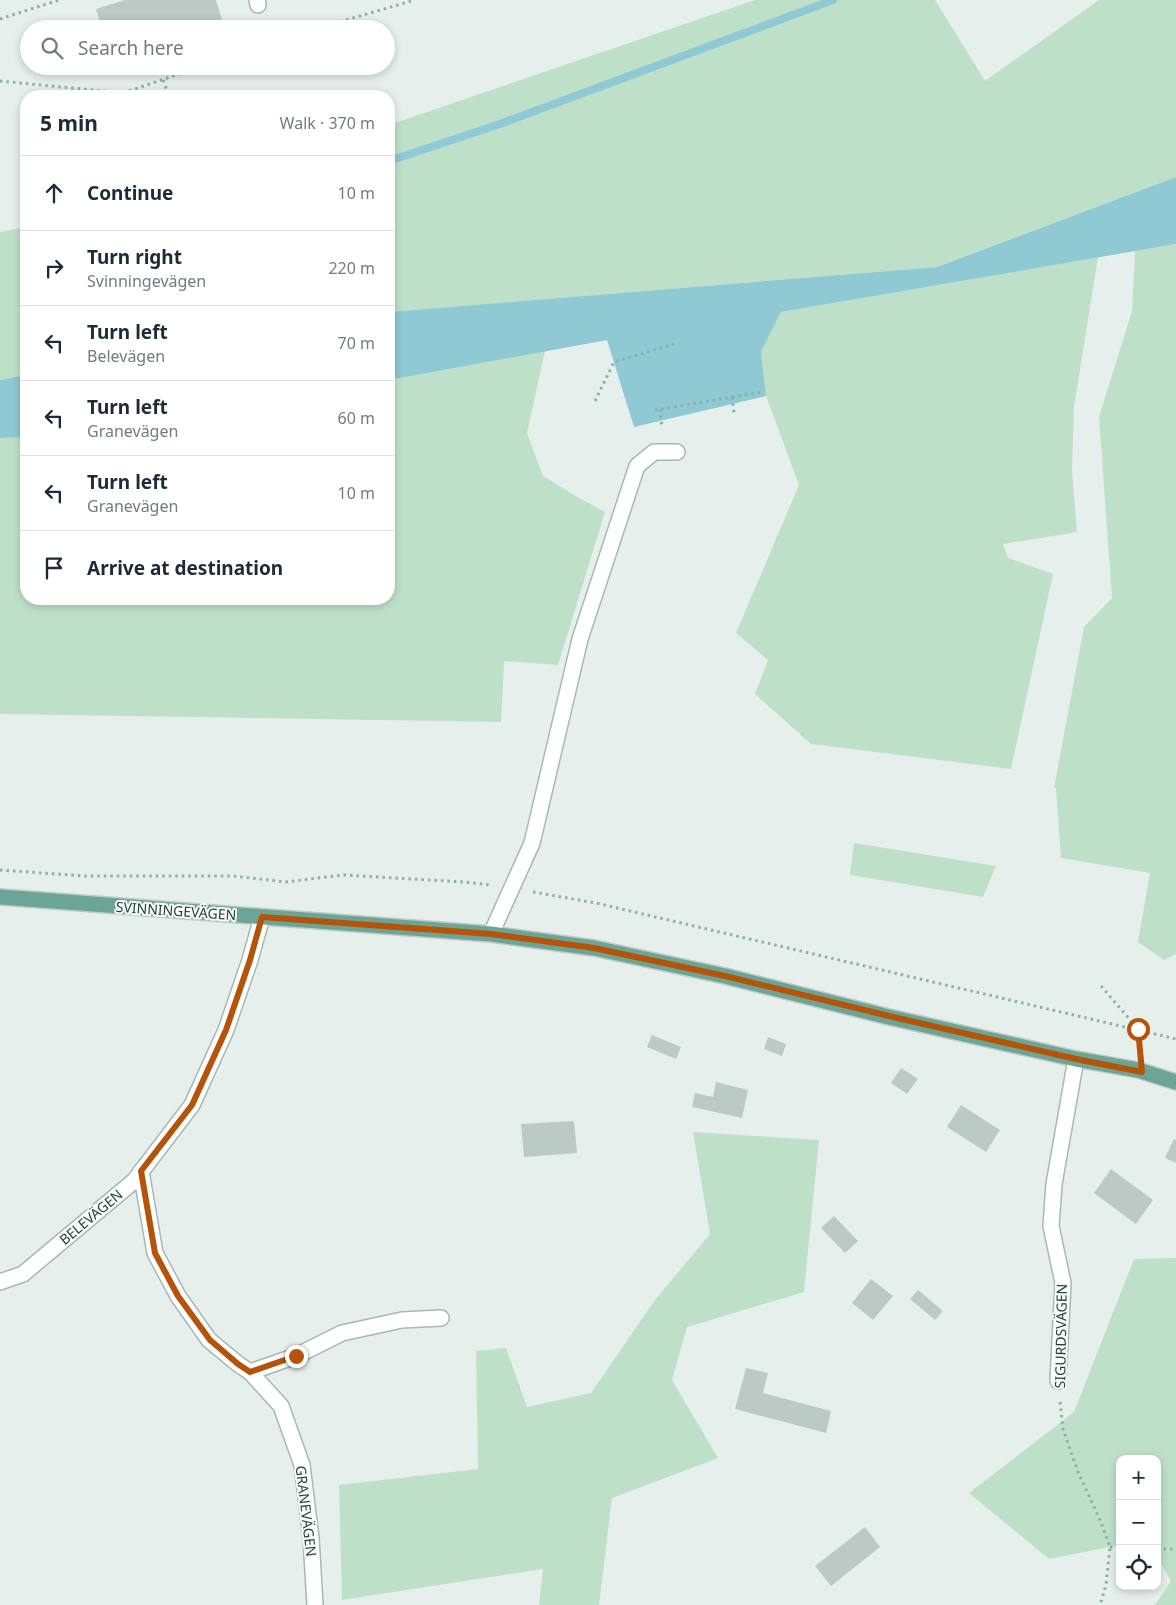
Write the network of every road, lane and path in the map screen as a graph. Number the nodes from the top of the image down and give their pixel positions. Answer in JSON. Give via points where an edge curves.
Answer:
{"nodes":[{"id":1,"x":59,"y":0,"type":"edge"},
{"id":2,"x":416,"y":0,"type":"edge"},
{"id":3,"x":0,"y":19,"type":"edge"},
{"id":4,"x":346,"y":20,"type":"edge"},
{"id":5,"x":177,"y":75,"type":"edge"},
{"id":6,"x":163,"y":80,"type":"junction"},
{"id":7,"x":0,"y":81,"type":"edge"},
{"id":8,"x":92,"y":90,"type":"edge"},
{"id":9,"x":132,"y":90,"type":"edge"},
{"id":10,"x":167,"y":90,"type":"edge"},
{"id":11,"x":674,"y":344,"type":"dead end"},
{"id":12,"x":762,"y":392,"type":"dead end"},
{"id":13,"x":732,"y":397,"type":"junction"},
{"id":14,"x":595,"y":401,"type":"dead end"},
{"id":15,"x":655,"y":410,"type":"dead end"},
{"id":16,"x":660,"y":410,"type":"junction"},
{"id":17,"x":734,"y":413,"type":"dead end"},
{"id":18,"x":662,"y":428,"type":"dead end"},
{"id":19,"x":676,"y":452,"type":"dead end"},
{"id":20,"x":0,"y":897,"type":"edge"},
{"id":21,"x":262,"y":917,"type":"junction"},
{"id":22,"x":491,"y":934,"type":"junction"},
{"id":23,"x":1101,"y":986,"type":"dead end"},
{"id":24,"x":1076,"y":1059,"type":"junction"},
{"id":25,"x":1142,"y":1072,"type":"junction"},
{"id":26,"x":1176,"y":1082,"type":"edge"},
{"id":27,"x":141,"y":1171,"type":"junction"},
{"id":28,"x":0,"y":1282,"type":"edge"},
{"id":29,"x":441,"y":1318,"type":"dead end"},
{"id":30,"x":250,"y":1372,"type":"junction"},
{"id":31,"x":1058,"y":1381,"type":"joint"},
{"id":32,"x":1110,"y":1547,"type":"junction"},
{"id":33,"x":1116,"y":1548,"type":"edge"},
{"id":34,"x":1161,"y":1549,"type":"edge"},
{"id":35,"x":1176,"y":1549,"type":"edge"},
{"id":36,"x":315,"y":1605,"type":"edge"},
{"id":37,"x":1100,"y":1605,"type":"edge"}],
"edges":[{"from":1,"to":3,"type":"path"},
{"from":2,"to":4,"type":"path"},
{"from":5,"to":6,"type":"path"},
{"from":6,"to":9,"type":"path"},
{"from":6,"to":10,"type":"path"},
{"from":7,"to":8,"type":"path"},
{"from":11,"to":14,"type":"path","via":[[614,362]]},
{"from":12,"to":13,"type":"path"},
{"from":13,"to":16,"type":"path"},
{"from":13,"to":17,"type":"path"},
{"from":15,"to":16,"type":"path"},
{"from":16,"to":18,"type":"path"},
{"from":19,"to":22,"type":"street","via":[[654,452],[636,466],[580,639],[532,843]]},
{"from":20,"to":21,"type":"main road","name":"SVINNINGEVÄGEN"},
{"from":21,"to":22,"type":"main road","name":"SVINNINGEVÄGEN"},
{"from":21,"to":27,"type":"street","name":"BELEVÄGEN","via":[[226,1030],[192,1105]]},
{"from":22,"to":24,"type":"main road","name":"SVINNINGEVÄGEN","via":[[594,948]]},
{"from":23,"to":25,"type":"path","via":[[1138,1029]]},
{"from":24,"to":25,"type":"main road","name":"SVINNINGEVÄGEN"},
{"from":24,"to":31,"type":"street","name":"SIGURDSVÄGEN","via":[[1054,1184],[1051,1226],[1063,1283]]},
{"from":25,"to":26,"type":"main road","name":"SVINNINGEVÄGEN"},
{"from":27,"to":28,"type":"street","name":"BELEVÄGEN","via":[[134,1181],[22,1274]]},
{"from":27,"to":30,"type":"street","name":"GRANEVÄGEN","via":[[155,1253],[178,1296],[210,1340]]},
{"from":29,"to":30,"type":"street","via":[[402,1320],[342,1334],[296,1356]]},
{"from":30,"to":36,"type":"street","name":"GRANEVÄGEN","via":[[282,1406],[302,1465]]},
{"from":31,"to":32,"type":"path","name":"SIGURDSVÄGEN","via":[[1063,1429]]},
{"from":32,"to":33,"type":"path"},
{"from":32,"to":37,"type":"path","name":"SIGURDSVÄGEN"},
{"from":34,"to":35,"type":"path"}]}
